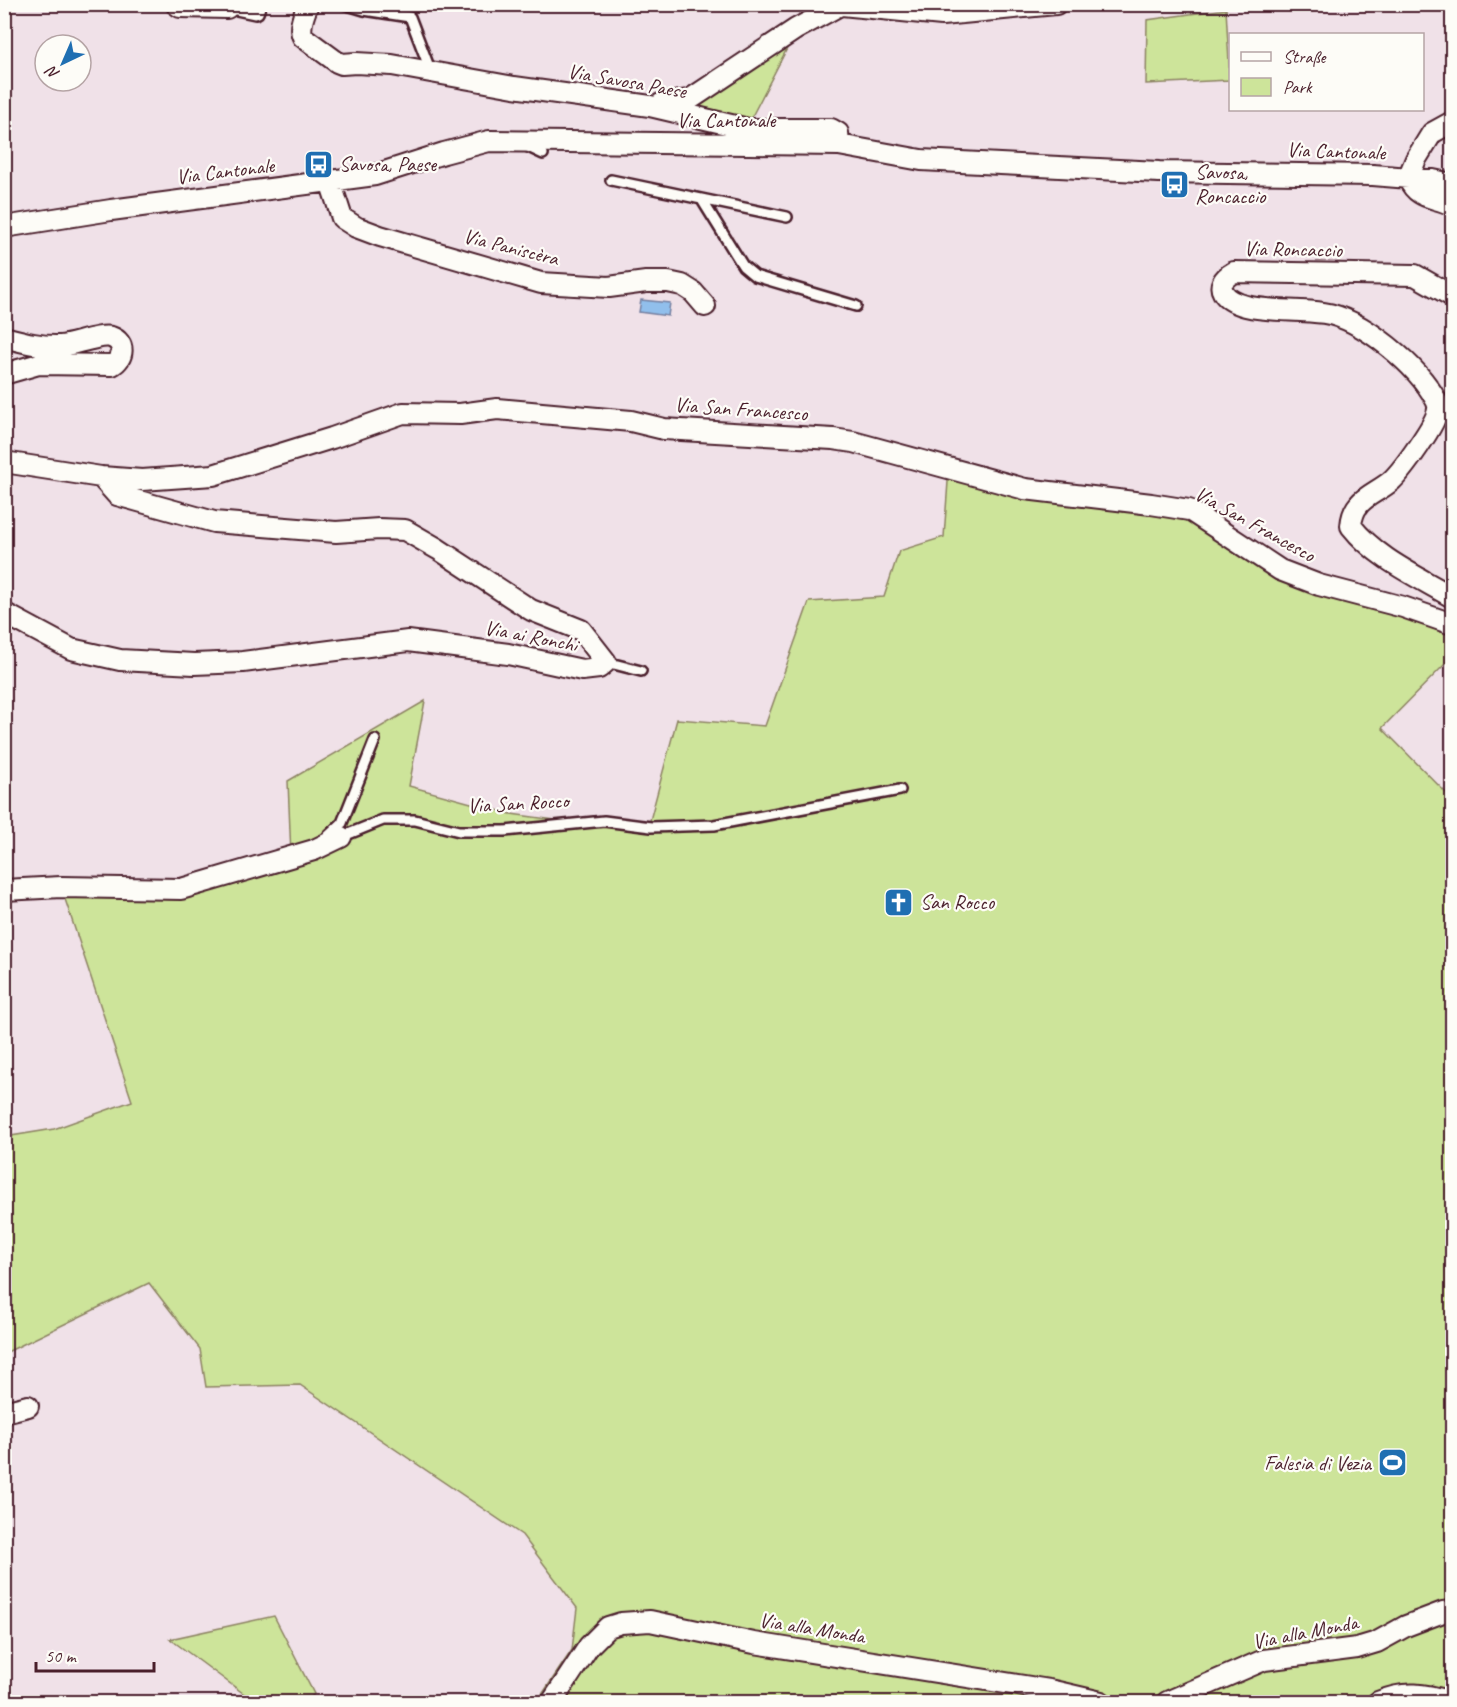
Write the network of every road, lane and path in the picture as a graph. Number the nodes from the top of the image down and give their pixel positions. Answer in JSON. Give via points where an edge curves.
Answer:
{"nodes":[{"id":1,"x":176,"y":4,"type":"edge"},
{"id":2,"x":261,"y":4,"type":"edge"},
{"id":3,"x":308,"y":4,"type":"edge"},
{"id":4,"x":344,"y":4,"type":"edge"},
{"id":5,"x":1056,"y":4,"type":"edge"},
{"id":6,"x":842,"y":5,"type":"edge"},
{"id":7,"x":228,"y":6,"type":"edge"},
{"id":8,"x":431,"y":72,"type":"junction"},
{"id":9,"x":650,"y":106,"type":"junction"},
{"id":10,"x":1452,"y":122,"type":"edge"},
{"id":11,"x":516,"y":141,"type":"junction"},
{"id":12,"x":838,"y":145,"type":"junction"},
{"id":13,"x":543,"y":154,"type":"dead end"},
{"id":14,"x":1408,"y":178,"type":"junction"},
{"id":15,"x":611,"y":180,"type":"dead end"},
{"id":16,"x":330,"y":181,"type":"junction"},
{"id":17,"x":1452,"y":184,"type":"edge"},
{"id":18,"x":702,"y":200,"type":"junction"},
{"id":19,"x":1452,"y":205,"type":"edge"},
{"id":20,"x":787,"y":217,"type":"dead end"},
{"id":21,"x":4,"y":226,"type":"edge"},
{"id":22,"x":1452,"y":296,"type":"edge"},
{"id":23,"x":705,"y":306,"type":"dead end"},
{"id":24,"x":856,"y":306,"type":"dead end"},
{"id":25,"x":4,"y":337,"type":"edge"},
{"id":26,"x":4,"y":374,"type":"edge"},
{"id":27,"x":1446,"y":412,"type":"edge"},
{"id":28,"x":4,"y":462,"type":"edge"},
{"id":29,"x":101,"y":477,"type":"junction"},
{"id":30,"x":1452,"y":597,"type":"edge"},
{"id":31,"x":4,"y":613,"type":"edge"},
{"id":32,"x":1452,"y":624,"type":"edge"},
{"id":33,"x":606,"y":662,"type":"junction"},
{"id":34,"x":641,"y":671,"type":"dead end"},
{"id":35,"x":375,"y":740,"type":"dead end"},
{"id":36,"x":900,"y":790,"type":"dead end"},
{"id":37,"x":341,"y":837,"type":"joint"},
{"id":38,"x":314,"y":850,"type":"junction"},
{"id":39,"x":4,"y":890,"type":"edge"},
{"id":40,"x":28,"y":1406,"type":"dead end"},
{"id":41,"x":4,"y":1412,"type":"edge"},
{"id":42,"x":1452,"y":1611,"type":"edge"},
{"id":43,"x":552,"y":1702,"type":"edge"},
{"id":44,"x":1101,"y":1702,"type":"edge"},
{"id":45,"x":1167,"y":1702,"type":"edge"},
{"id":46,"x":1378,"y":1702,"type":"edge"},
{"id":47,"x":1452,"y":1702,"type":"edge"}],
"edges":[{"from":1,"to":7,"type":"street"},
{"from":2,"to":7,"type":"lane","via":[[255,14]]},
{"from":3,"to":8,"type":"street","name":"Via Savosa Paese","via":[[300,31],[303,37],[337,62]]},
{"from":4,"to":8,"type":"lane","via":[[410,16]]},
{"from":5,"to":6,"type":"street","via":[[942,15]]},
{"from":6,"to":9,"type":"street","via":[[796,29],[689,100]]},
{"from":8,"to":9,"type":"street","name":"Via Savosa Paese"},
{"from":9,"to":12,"type":"street","name":"Via Savosa Paese","via":[[748,129],[831,129],[838,133]]},
{"from":10,"to":14,"type":"street","via":[[1432,133]]},
{"from":11,"to":12,"type":"street","name":"Via Cantonale"},
{"from":11,"to":13,"type":"lane"},
{"from":11,"to":16,"type":"street","name":"Via Cantonale","via":[[489,141],[375,175]]},
{"from":12,"to":14,"type":"street","name":"Via Cantonale","via":[[921,160],[1159,172]]},
{"from":14,"to":17,"type":"street","name":"Via Cantonale"},
{"from":14,"to":19,"type":"street","via":[[1422,196]]},
{"from":15,"to":18,"type":"lane"},
{"from":16,"to":21,"type":"street","name":"Via Cantonale"},
{"from":16,"to":23,"type":"street","name":"Via Paniscèra","via":[[342,218],[380,236],[541,283],[609,287],[646,282],[682,285]]},
{"from":18,"to":20,"type":"lane"},
{"from":18,"to":24,"type":"lane","via":[[743,266],[755,276]]},
{"from":22,"to":27,"type":"street","name":"Via Roncaccio","via":[[1415,275],[1234,272],[1224,278],[1222,285],[1229,300],[1236,303],[1326,313],[1383,341],[1419,374]]},
{"from":25,"to":26,"type":"street","via":[[42,346],[62,346],[104,336],[118,342],[122,351],[112,365],[39,364]]},
{"from":27,"to":30,"type":"street","name":"Via Roncaccio","via":[[1391,480],[1362,500],[1352,514],[1351,526],[1379,554]]},
{"from":28,"to":29,"type":"street","name":"Via San Francesco"},
{"from":29,"to":32,"type":"street","name":"Via San Francesco","via":[[142,480],[213,475],[403,413],[460,414],[497,409],[631,421],[664,429],[833,439],[1024,489],[1189,510],[1280,570]]},
{"from":29,"to":33,"type":"street","name":"Via ai Ronchi","via":[[117,495],[214,522],[336,532],[405,530],[531,610],[581,630]]},
{"from":31,"to":33,"type":"street","name":"Via ai Ronchi","via":[[71,650],[120,660],[243,662],[408,641],[508,654],[582,670],[599,668]]},
{"from":33,"to":34,"type":"lane"},
{"from":35,"to":38,"type":"lane","via":[[342,823]]},
{"from":36,"to":37,"type":"lane","name":"Via San Rocco","via":[[714,825],[651,827],[604,821],[505,831],[459,831],[415,820],[383,820]]},
{"from":37,"to":38,"type":"street","name":"Via San Rocco"},
{"from":38,"to":39,"type":"street","name":"Via San Rocco","via":[[181,889]]},
{"from":40,"to":41,"type":"street"},
{"from":42,"to":45,"type":"street","name":"Via alla Monda","via":[[1415,1622],[1357,1648],[1264,1660]]},
{"from":43,"to":44,"type":"street","name":"Via alla Monda","via":[[589,1646],[608,1627],[650,1621],[754,1643]]},
{"from":46,"to":47,"type":"street","via":[[1392,1696],[1425,1694]]}]}
